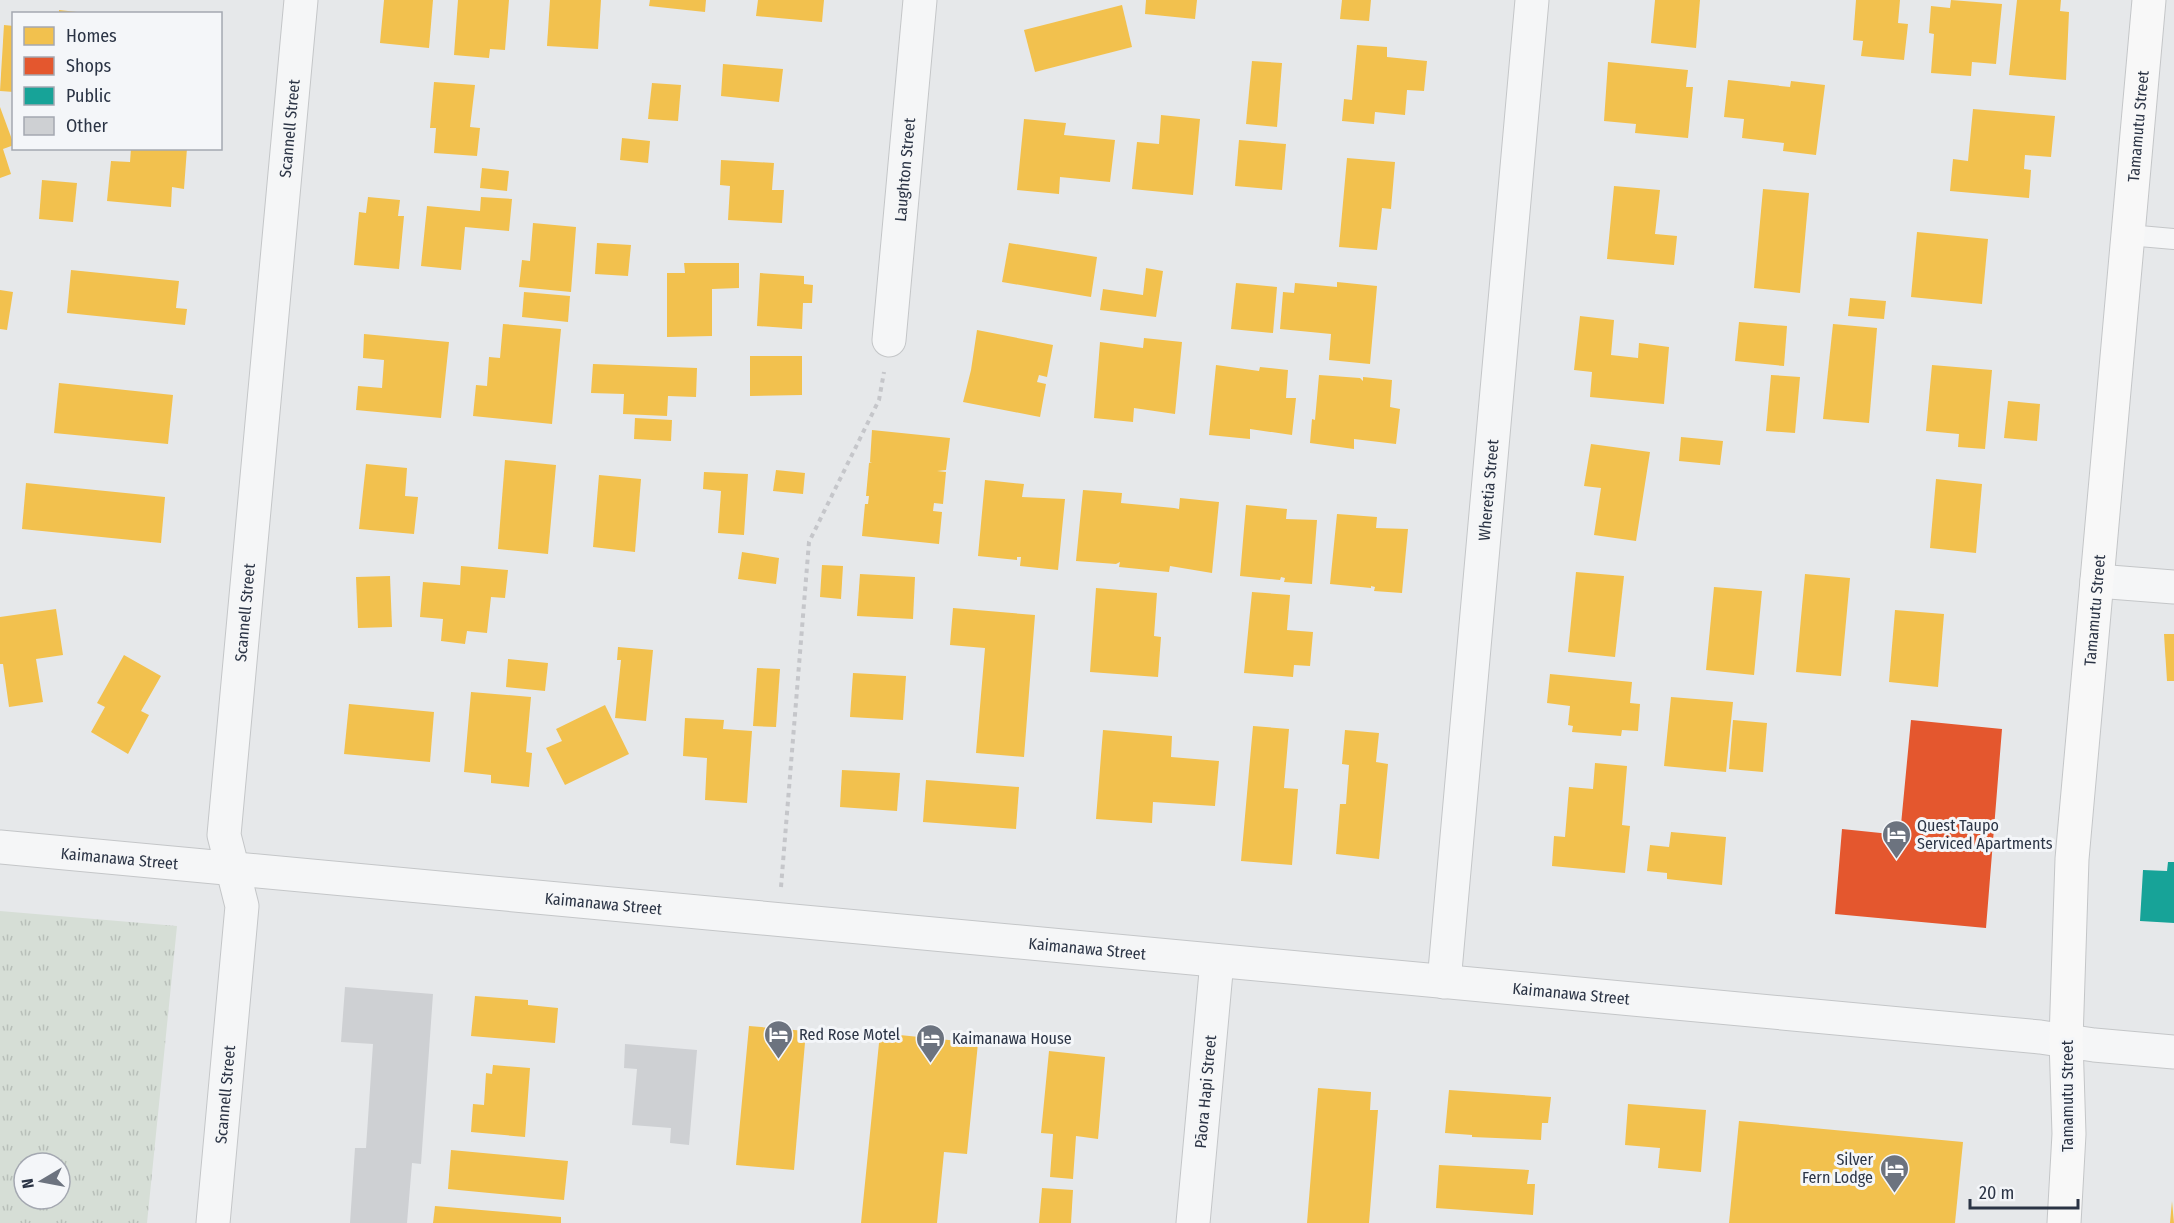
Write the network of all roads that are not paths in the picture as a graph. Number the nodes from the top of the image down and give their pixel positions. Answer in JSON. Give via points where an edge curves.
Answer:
{"nodes":[{"id":1,"x":301,"y":0,"type":"edge"},
{"id":2,"x":920,"y":0,"type":"edge"},
{"id":3,"x":1532,"y":0,"type":"edge"},
{"id":4,"x":2149,"y":0,"type":"edge"},
{"id":5,"x":2127,"y":235,"type":"junction"},
{"id":6,"x":2174,"y":239,"type":"edge"},
{"id":7,"x":889,"y":340,"type":"road end"},
{"id":8,"x":2097,"y":581,"type":"junction"},
{"id":9,"x":2174,"y":587,"type":"edge"},
{"id":10,"x":0,"y":847,"type":"edge"},
{"id":11,"x":233,"y":870,"type":"junction"},
{"id":12,"x":1217,"y":961,"type":"junction"},
{"id":13,"x":1444,"y":982,"type":"junction"},
{"id":14,"x":2066,"y":1040,"type":"junction"},
{"id":15,"x":2174,"y":1052,"type":"edge"},
{"id":16,"x":213,"y":1223,"type":"edge"},
{"id":17,"x":1193,"y":1223,"type":"edge"},
{"id":18,"x":2064,"y":1223,"type":"edge"}],
"edges":[{"from":1,"to":11,"type":"street","name":"Scannell Street","via":[[224,835]]},
{"from":2,"to":7,"type":"street","name":"Laughton Street"},
{"from":3,"to":13,"type":"street","name":"Wheretia Street"},
{"from":4,"to":5,"type":"street","name":"Tamamutu Street"},
{"from":5,"to":6,"type":"lane"},
{"from":5,"to":8,"type":"street","name":"Tamamutu Street"},
{"from":8,"to":9,"type":"street"},
{"from":8,"to":14,"type":"street","name":"Tamamutu Street","via":[[2072,860]]},
{"from":10,"to":11,"type":"street","name":"Kaimanawa Street"},
{"from":11,"to":12,"type":"street","name":"Kaimanawa Street"},
{"from":11,"to":16,"type":"street","name":"Scannell Street","via":[[242,906]]},
{"from":12,"to":13,"type":"street","name":"Kaimanawa Street"},
{"from":12,"to":17,"type":"street","name":"Pāora Hapi Street"},
{"from":13,"to":14,"type":"street","name":"Kaimanawa Street"},
{"from":14,"to":15,"type":"street","name":"Kaimanawa Street"},
{"from":14,"to":18,"type":"street","name":"Tamamutu Street","via":[[2069,1134]]}]}
